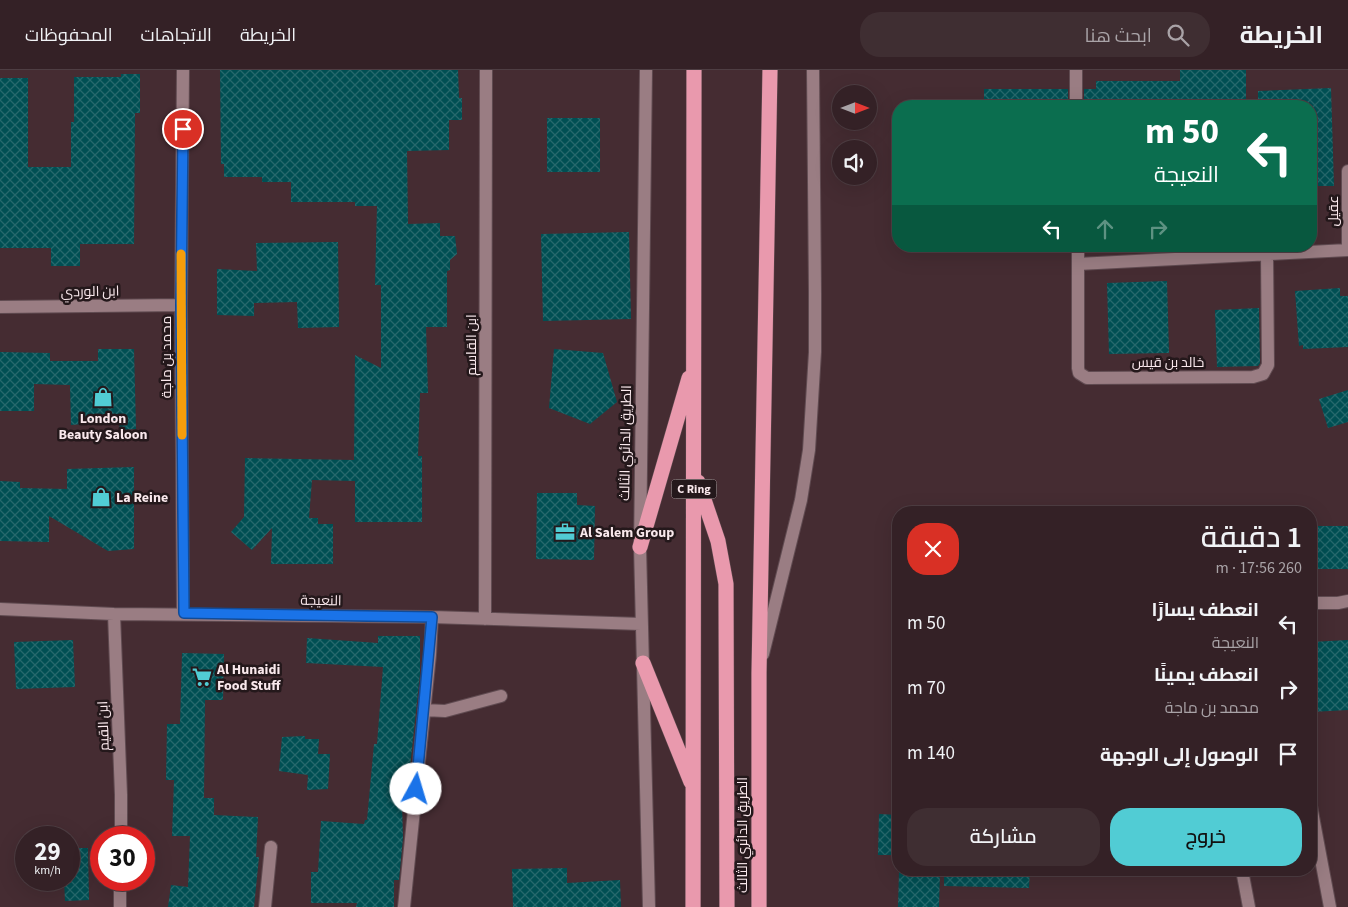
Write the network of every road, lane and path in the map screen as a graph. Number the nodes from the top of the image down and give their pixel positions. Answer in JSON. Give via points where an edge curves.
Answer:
{"nodes":[{"id":1,"x":184,"y":70,"type":"edge"},
{"id":2,"x":486,"y":70,"type":"edge"},
{"id":3,"x":646,"y":70,"type":"edge"},
{"id":4,"x":694,"y":70,"type":"edge"},
{"id":5,"x":770,"y":70,"type":"edge"},
{"id":6,"x":813,"y":70,"type":"edge"},
{"id":7,"x":1076,"y":70,"type":"edge"},
{"id":8,"x":1076,"y":100,"type":"edge"},
{"id":9,"x":1348,"y":171,"type":"edge"},
{"id":10,"x":1348,"y":250,"type":"edge"},
{"id":11,"x":1078,"y":252,"type":"edge"},
{"id":12,"x":1316,"y":252,"type":"edge"},
{"id":13,"x":1317,"y":252,"type":"edge"},
{"id":14,"x":1267,"y":255,"type":"junction"},
{"id":15,"x":1078,"y":264,"type":"junction"},
{"id":16,"x":181,"y":305,"type":"junction"},
{"id":17,"x":0,"y":307,"type":"edge"},
{"id":18,"x":694,"y":360,"type":"junction"},
{"id":19,"x":694,"y":468,"type":"junction"},
{"id":20,"x":640,"y":547,"type":"junction"},
{"id":21,"x":1348,"y":601,"type":"edge"},
{"id":22,"x":1317,"y":603,"type":"edge"},
{"id":23,"x":0,"y":609,"type":"edge"},
{"id":24,"x":184,"y":613,"type":"junction"},
{"id":25,"x":114,"y":614,"type":"junction"},
{"id":26,"x":432,"y":617,"type":"junction"},
{"id":27,"x":485,"y":619,"type":"junction"},
{"id":28,"x":642,"y":624,"type":"junction"},
{"id":29,"x":643,"y":663,"type":"junction"},
{"id":30,"x":759,"y":673,"type":"junction"},
{"id":31,"x":501,"y":696,"type":"dead end"},
{"id":32,"x":424,"y":710,"type":"junction"},
{"id":33,"x":694,"y":790,"type":"junction"},
{"id":34,"x":121,"y":826,"type":"edge"},
{"id":35,"x":1317,"y":838,"type":"edge"},
{"id":36,"x":271,"y":847,"type":"dead end"},
{"id":37,"x":1243,"y":876,"type":"edge"},
{"id":38,"x":120,"y":891,"type":"edge"},
{"id":39,"x":120,"y":907,"type":"edge"},
{"id":40,"x":264,"y":907,"type":"edge"},
{"id":41,"x":404,"y":907,"type":"edge"},
{"id":42,"x":649,"y":907,"type":"edge"},
{"id":43,"x":693,"y":907,"type":"edge"},
{"id":44,"x":727,"y":907,"type":"edge"},
{"id":45,"x":759,"y":907,"type":"edge"},
{"id":46,"x":1249,"y":907,"type":"edge"},
{"id":47,"x":1330,"y":907,"type":"edge"}],
"edges":[{"from":1,"to":16,"type":"street","name":"محمد بن ماجة"},
{"from":2,"to":27,"type":"street","name":"ابن القاسم"},
{"from":3,"to":20,"type":"street","name":"الطريق الدائري الثالث"},
{"from":4,"to":18,"type":"highway","number":"C Ring"},
{"from":5,"to":30,"type":"highway","name":"الطريق الدائري الثالث"},
{"from":6,"to":30,"type":"street","name":"الطريق الدائري الثالث","via":[[815,293],[809,450],[801,500]]},
{"from":7,"to":8,"type":"street"},
{"from":9,"to":10,"type":"street","name":"عقيل"},
{"from":10,"to":13,"type":"street"},
{"from":11,"to":15,"type":"street","name":"خالد بن قيس"},
{"from":12,"to":14,"type":"street"},
{"from":14,"to":15,"type":"street"},
{"from":14,"to":15,"type":"street","name":"خالد بن قيس","via":[[1268,365],[1263,374],[1253,377],[1082,376],[1078,368]]},
{"from":16,"to":17,"type":"street","name":"ابن الوردي"},
{"from":16,"to":24,"type":"street","name":"محمد بن ماجة"},
{"from":18,"to":19,"type":"highway","number":"C Ring"},
{"from":18,"to":20,"type":"highway"},
{"from":19,"to":33,"type":"highway","number":"C Ring"},
{"from":19,"to":44,"type":"highway","via":[[718,541],[726,584]]},
{"from":20,"to":28,"type":"street","name":"الطريق الدائري الثالث"},
{"from":21,"to":22,"type":"street"},
{"from":23,"to":25,"type":"street","name":"النعيجة"},
{"from":24,"to":25,"type":"street","name":"النعيجة"},
{"from":24,"to":26,"type":"street","name":"النعيجة"},
{"from":25,"to":34,"type":"street","name":"ابن القيم"},
{"from":26,"to":27,"type":"street","name":"النعيجة"},
{"from":26,"to":32,"type":"street"},
{"from":27,"to":28,"type":"street","name":"النعيجة"},
{"from":28,"to":29,"type":"street","name":"الطريق الدائري الثالث"},
{"from":29,"to":33,"type":"highway"},
{"from":29,"to":42,"type":"street","name":"الطريق الدائري الثالث"},
{"from":30,"to":45,"type":"highway","name":"الطريق الدائري الثالث"},
{"from":31,"to":32,"type":"street","via":[[445,711]]},
{"from":32,"to":41,"type":"street"},
{"from":33,"to":43,"type":"highway","number":"C Ring"},
{"from":35,"to":47,"type":"street"},
{"from":36,"to":40,"type":"street"},
{"from":37,"to":46,"type":"street"},
{"from":38,"to":39,"type":"street"}]}
